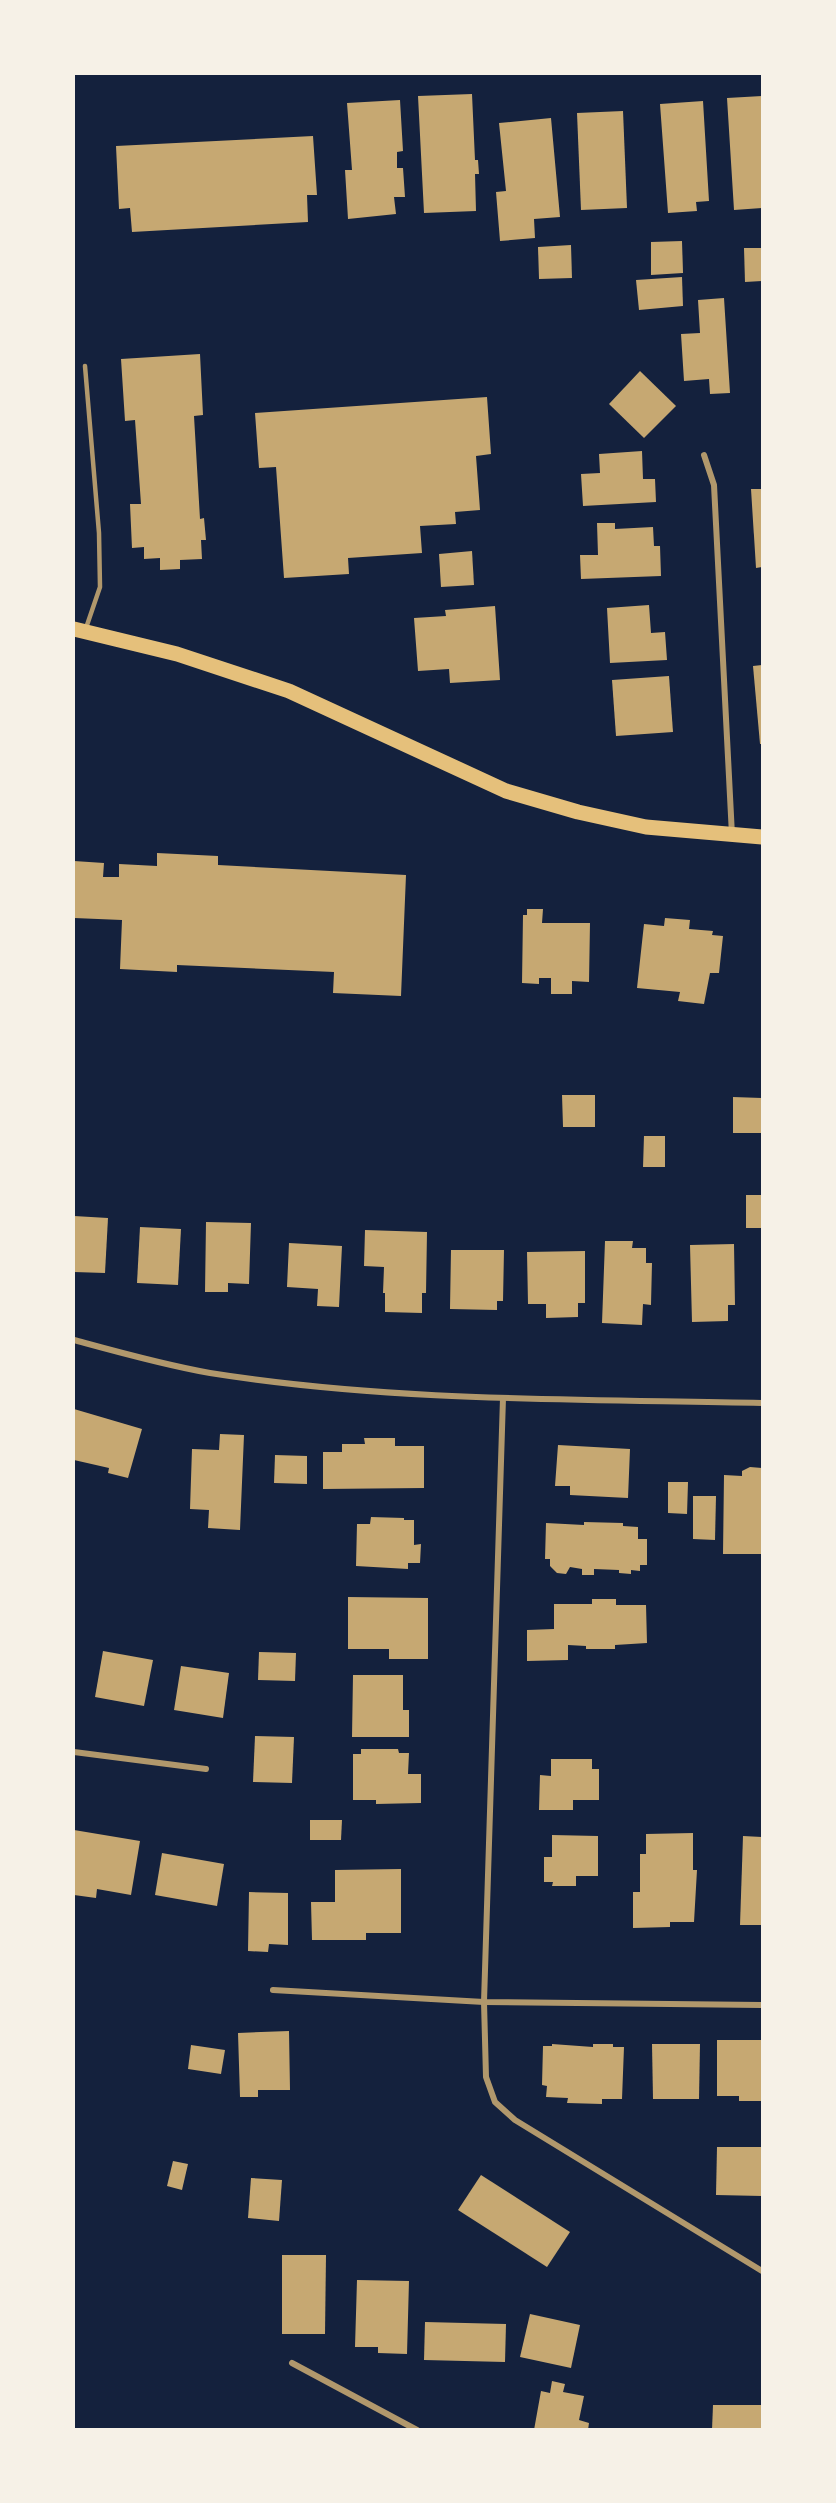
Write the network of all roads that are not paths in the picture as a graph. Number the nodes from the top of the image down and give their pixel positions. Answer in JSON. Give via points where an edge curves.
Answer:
{"nodes":[{"id":1,"x":85,"y":366,"type":"dead end"},
{"id":2,"x":704,"y":455,"type":"dead end"},
{"id":3,"x":80,"y":630,"type":"edge"},
{"id":4,"x":732,"y":836,"type":"junction"},
{"id":5,"x":762,"y":837,"type":"edge"},
{"id":6,"x":74,"y":1340,"type":"edge"},
{"id":7,"x":503,"y":1398,"type":"junction"},
{"id":8,"x":762,"y":1403,"type":"edge"},
{"id":9,"x":74,"y":1752,"type":"edge"},
{"id":10,"x":206,"y":1769,"type":"dead end"},
{"id":11,"x":273,"y":1990,"type":"dead end"},
{"id":12,"x":484,"y":2002,"type":"junction"},
{"id":13,"x":762,"y":2006,"type":"edge"},
{"id":14,"x":762,"y":2271,"type":"edge"},
{"id":15,"x":292,"y":2363,"type":"dead end"},
{"id":16,"x":417,"y":2430,"type":"edge"}],
"edges":[{"from":1,"to":3,"type":"lane","via":[[100,587]]},
{"from":2,"to":4,"type":"street","via":[[714,485]]},
{"from":3,"to":4,"type":"main road","via":[[177,654],[289,691],[506,791],[646,827]]},
{"from":4,"to":5,"type":"main road"},
{"from":6,"to":7,"type":"street","via":[[208,1372],[301,1385]]},
{"from":7,"to":8,"type":"street"},
{"from":7,"to":12,"type":"street"},
{"from":9,"to":10,"type":"street"},
{"from":11,"to":12,"type":"street"},
{"from":12,"to":13,"type":"street"},
{"from":12,"to":14,"type":"street","via":[[486,2077],[495,2102],[515,2120]]},
{"from":15,"to":16,"type":"street"}]}
